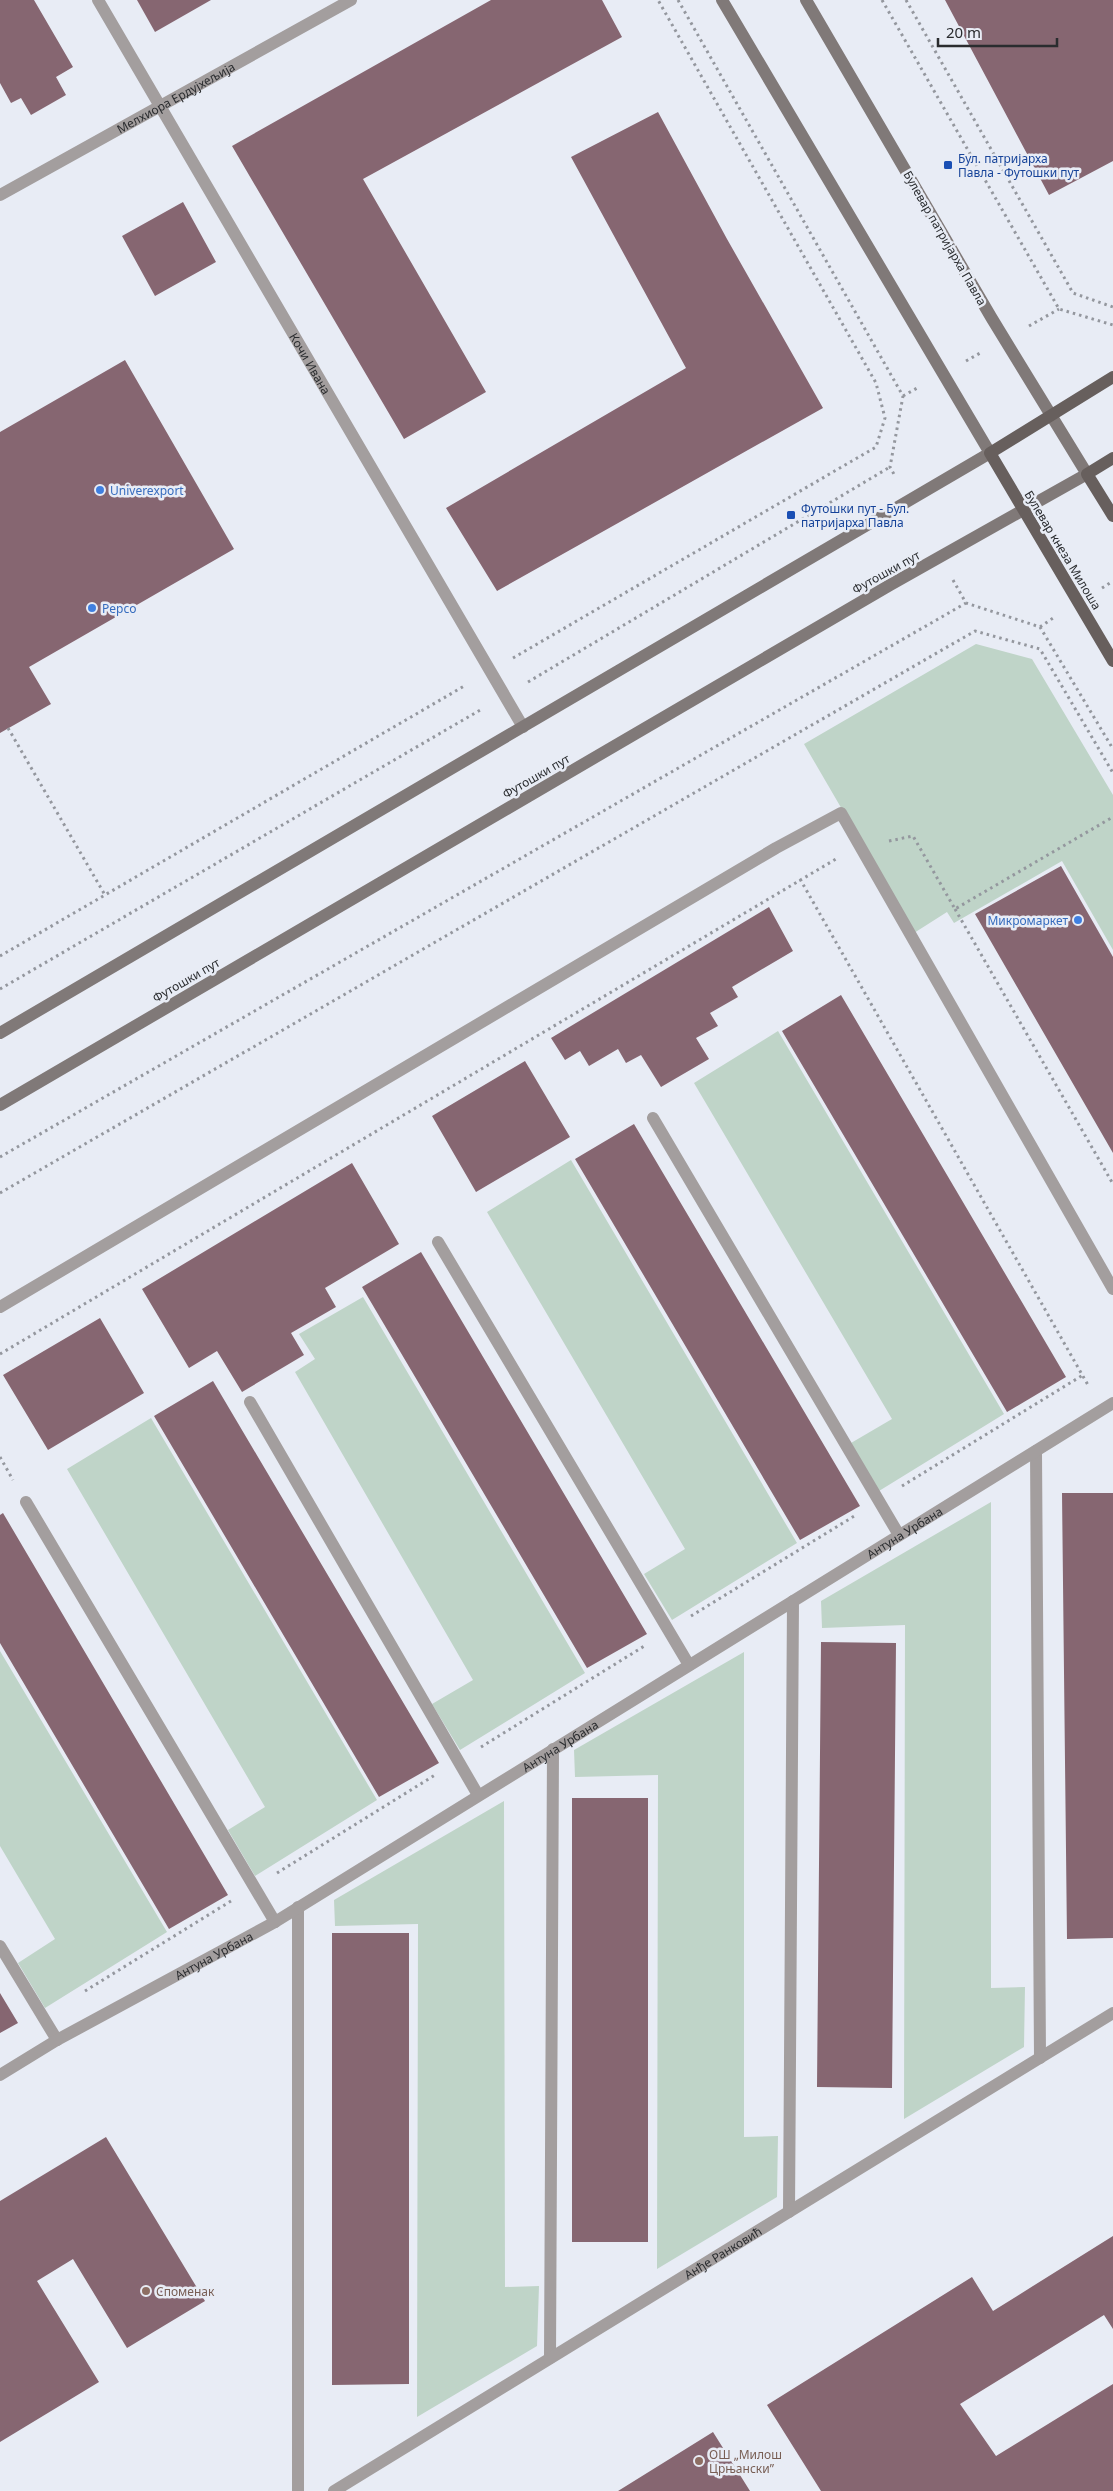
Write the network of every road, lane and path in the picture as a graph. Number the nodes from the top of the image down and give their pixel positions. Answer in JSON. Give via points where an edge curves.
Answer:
{"nodes":[{"id":1,"x":98,"y":0,"type":"edge"},
{"id":2,"x":351,"y":0,"type":"edge"},
{"id":3,"x":658,"y":0,"type":"edge"},
{"id":4,"x":678,"y":0,"type":"edge"},
{"id":5,"x":722,"y":0,"type":"edge"},
{"id":6,"x":806,"y":0,"type":"edge"},
{"id":7,"x":882,"y":0,"type":"edge"},
{"id":8,"x":906,"y":0,"type":"edge"},
{"id":9,"x":161,"y":105,"type":"junction"},
{"id":10,"x":0,"y":195,"type":"edge"},
{"id":11,"x":1113,"y":306,"type":"edge"},
{"id":12,"x":1113,"y":324,"type":"edge"},
{"id":13,"x":1113,"y":377,"type":"edge"},
{"id":14,"x":1052,"y":416,"type":"junction"},
{"id":15,"x":990,"y":453,"type":"junction"},
{"id":16,"x":1113,"y":458,"type":"edge"},
{"id":17,"x":890,"y":467,"type":"junction"},
{"id":18,"x":1087,"y":474,"type":"junction"},
{"id":19,"x":909,"y":501,"type":"junction"},
{"id":20,"x":1024,"y":510,"type":"junction"},
{"id":21,"x":1113,"y":516,"type":"edge"},
{"id":22,"x":942,"y":556,"type":"junction"},
{"id":23,"x":966,"y":603,"type":"junction"},
{"id":24,"x":1113,"y":661,"type":"edge"},
{"id":25,"x":491,"y":671,"type":"junction"},
{"id":26,"x":505,"y":696,"type":"junction"},
{"id":27,"x":524,"y":727,"type":"junction"},
{"id":28,"x":8,"y":728,"type":"dead end"},
{"id":29,"x":1113,"y":749,"type":"edge"},
{"id":30,"x":1113,"y":773,"type":"edge"},
{"id":31,"x":1113,"y":817,"type":"edge"},
{"id":32,"x":860,"y":846,"type":"junction"},
{"id":33,"x":800,"y":879,"type":"junction"},
{"id":34,"x":105,"y":895,"type":"junction"},
{"id":35,"x":955,"y":909,"type":"junction"},
{"id":36,"x":0,"y":956,"type":"edge"},
{"id":37,"x":0,"y":989,"type":"edge"},
{"id":38,"x":0,"y":1033,"type":"edge"},
{"id":39,"x":0,"y":1105,"type":"edge"},
{"id":40,"x":653,"y":1118,"type":"dead end"},
{"id":41,"x":0,"y":1157,"type":"edge"},
{"id":42,"x":1113,"y":1184,"type":"edge"},
{"id":43,"x":0,"y":1194,"type":"edge"},
{"id":44,"x":438,"y":1242,"type":"dead end"},
{"id":45,"x":1113,"y":1289,"type":"edge"},
{"id":46,"x":0,"y":1307,"type":"edge"},
{"id":47,"x":0,"y":1354,"type":"edge"},
{"id":48,"x":1083,"y":1375,"type":"junction"},
{"id":49,"x":250,"y":1402,"type":"dead end"},
{"id":50,"x":1108,"y":1406,"type":"edge"},
{"id":51,"x":1036,"y":1451,"type":"junction"},
{"id":52,"x":878,"y":1501,"type":"junction"},
{"id":53,"x":26,"y":1502,"type":"dead end"},
{"id":54,"x":898,"y":1536,"type":"junction"},
{"id":55,"x":792,"y":1601,"type":"junction"},
{"id":56,"x":668,"y":1630,"type":"junction"},
{"id":57,"x":689,"y":1665,"type":"junction"},
{"id":58,"x":553,"y":1750,"type":"junction"},
{"id":59,"x":458,"y":1761,"type":"junction"},
{"id":60,"x":478,"y":1795,"type":"junction"},
{"id":61,"x":254,"y":1887,"type":"junction"},
{"id":62,"x":298,"y":1907,"type":"junction"},
{"id":63,"x":275,"y":1922,"type":"junction"},
{"id":64,"x":0,"y":1946,"type":"edge"},
{"id":65,"x":1113,"y":2013,"type":"edge"},
{"id":66,"x":43,"y":2017,"type":"junction"},
{"id":67,"x":57,"y":2040,"type":"junction"},
{"id":68,"x":1040,"y":2058,"type":"junction"},
{"id":69,"x":0,"y":2076,"type":"edge"},
{"id":70,"x":789,"y":2212,"type":"junction"},
{"id":71,"x":550,"y":2358,"type":"junction"},
{"id":72,"x":298,"y":2491,"type":"edge"},
{"id":73,"x":334,"y":2491,"type":"edge"}],
"edges":[{"from":1,"to":9,"type":"street","name":"Кочи Ивана"},
{"from":2,"to":9,"type":"street","name":"Мелхиора Ердујхељија"},
{"from":3,"to":25,"type":"path","via":[[876,383],[885,418],[876,447]]},
{"from":4,"to":17,"type":"path","via":[[903,396]]},
{"from":5,"to":15,"type":"main road"},
{"from":6,"to":14,"type":"main road","name":"Булевар патријарха Павла","via":[[991,318]]},
{"from":7,"to":12,"type":"path","via":[[1059,309]]},
{"from":8,"to":11,"type":"path","via":[[1073,293]]},
{"from":9,"to":10,"type":"street","name":"Мелхиора Ердујхељија"},
{"from":9,"to":25,"type":"street","name":"Кочи Ивана"},
{"from":13,"to":14,"type":"main road"},
{"from":14,"to":15,"type":"main road"},
{"from":14,"to":18,"type":"main road","name":"Булевар патријарха Павла"},
{"from":15,"to":19,"type":"main road"},
{"from":15,"to":20,"type":"main road","name":"Булевар кнеза Милоша"},
{"from":16,"to":18,"type":"main road"},
{"from":17,"to":19,"type":"path"},
{"from":17,"to":26,"type":"path"},
{"from":18,"to":20,"type":"main road","name":"Футошки пут"},
{"from":18,"to":21,"type":"main road"},
{"from":19,"to":27,"type":"main road"},
{"from":20,"to":22,"type":"main road","name":"Футошки пут"},
{"from":20,"to":24,"type":"main road","name":"Булевар кнеза Милоша"},
{"from":22,"to":23,"type":"path"},
{"from":22,"to":39,"type":"main road","name":"Футошки пут"},
{"from":23,"to":29,"type":"path","via":[[1040,626]]},
{"from":23,"to":41,"type":"path"},
{"from":25,"to":26,"type":"street","name":"Кочи Ивана"},
{"from":25,"to":34,"type":"path"},
{"from":26,"to":27,"type":"street","name":"Кочи Ивана"},
{"from":26,"to":37,"type":"path"},
{"from":27,"to":38,"type":"main road"},
{"from":28,"to":34,"type":"path"},
{"from":30,"to":43,"type":"path","via":[[1040,649],[975,631]]},
{"from":31,"to":35,"type":"path"},
{"from":32,"to":33,"type":"path"},
{"from":32,"to":35,"type":"path","via":[[913,836]]},
{"from":32,"to":45,"type":"street"},
{"from":32,"to":46,"type":"street","via":[[840,813]]},
{"from":33,"to":47,"type":"path"},
{"from":33,"to":48,"type":"path"},
{"from":34,"to":36,"type":"path"},
{"from":35,"to":42,"type":"path"},
{"from":40,"to":52,"type":"street"},
{"from":44,"to":56,"type":"street"},
{"from":48,"to":50,"type":"path"},
{"from":48,"to":52,"type":"path"},
{"from":49,"to":59,"type":"street"},
{"from":50,"to":51,"type":"street","name":"Антуна Урбана"},
{"from":51,"to":54,"type":"street","name":"Антуна Урбана"},
{"from":51,"to":68,"type":"street"},
{"from":52,"to":54,"type":"street"},
{"from":52,"to":56,"type":"path"},
{"from":53,"to":61,"type":"street"},
{"from":54,"to":55,"type":"street","name":"Антуна Урбана"},
{"from":55,"to":57,"type":"street","name":"Антуна Урбана"},
{"from":55,"to":70,"type":"street"},
{"from":56,"to":57,"type":"street"},
{"from":56,"to":59,"type":"path"},
{"from":57,"to":58,"type":"street","name":"Антуна Урбана"},
{"from":58,"to":60,"type":"street","name":"Антуна Урбана"},
{"from":58,"to":71,"type":"street"},
{"from":59,"to":60,"type":"street"},
{"from":59,"to":61,"type":"path"},
{"from":60,"to":62,"type":"street","name":"Антуна Урбана"},
{"from":61,"to":63,"type":"street"},
{"from":61,"to":66,"type":"path"},
{"from":62,"to":63,"type":"street","name":"Антуна Урбана"},
{"from":62,"to":72,"type":"street"},
{"from":63,"to":67,"type":"street","name":"Антуна Урбана"},
{"from":64,"to":66,"type":"street"},
{"from":65,"to":68,"type":"street","name":"Анђе Ранковић"},
{"from":66,"to":67,"type":"street"},
{"from":67,"to":69,"type":"street","name":"Антуна Урбана"},
{"from":68,"to":70,"type":"street","name":"Анђе Ранковић"},
{"from":70,"to":71,"type":"street","name":"Анђе Ранковић"},
{"from":71,"to":73,"type":"street","name":"Анђе Ранковић"}]}
